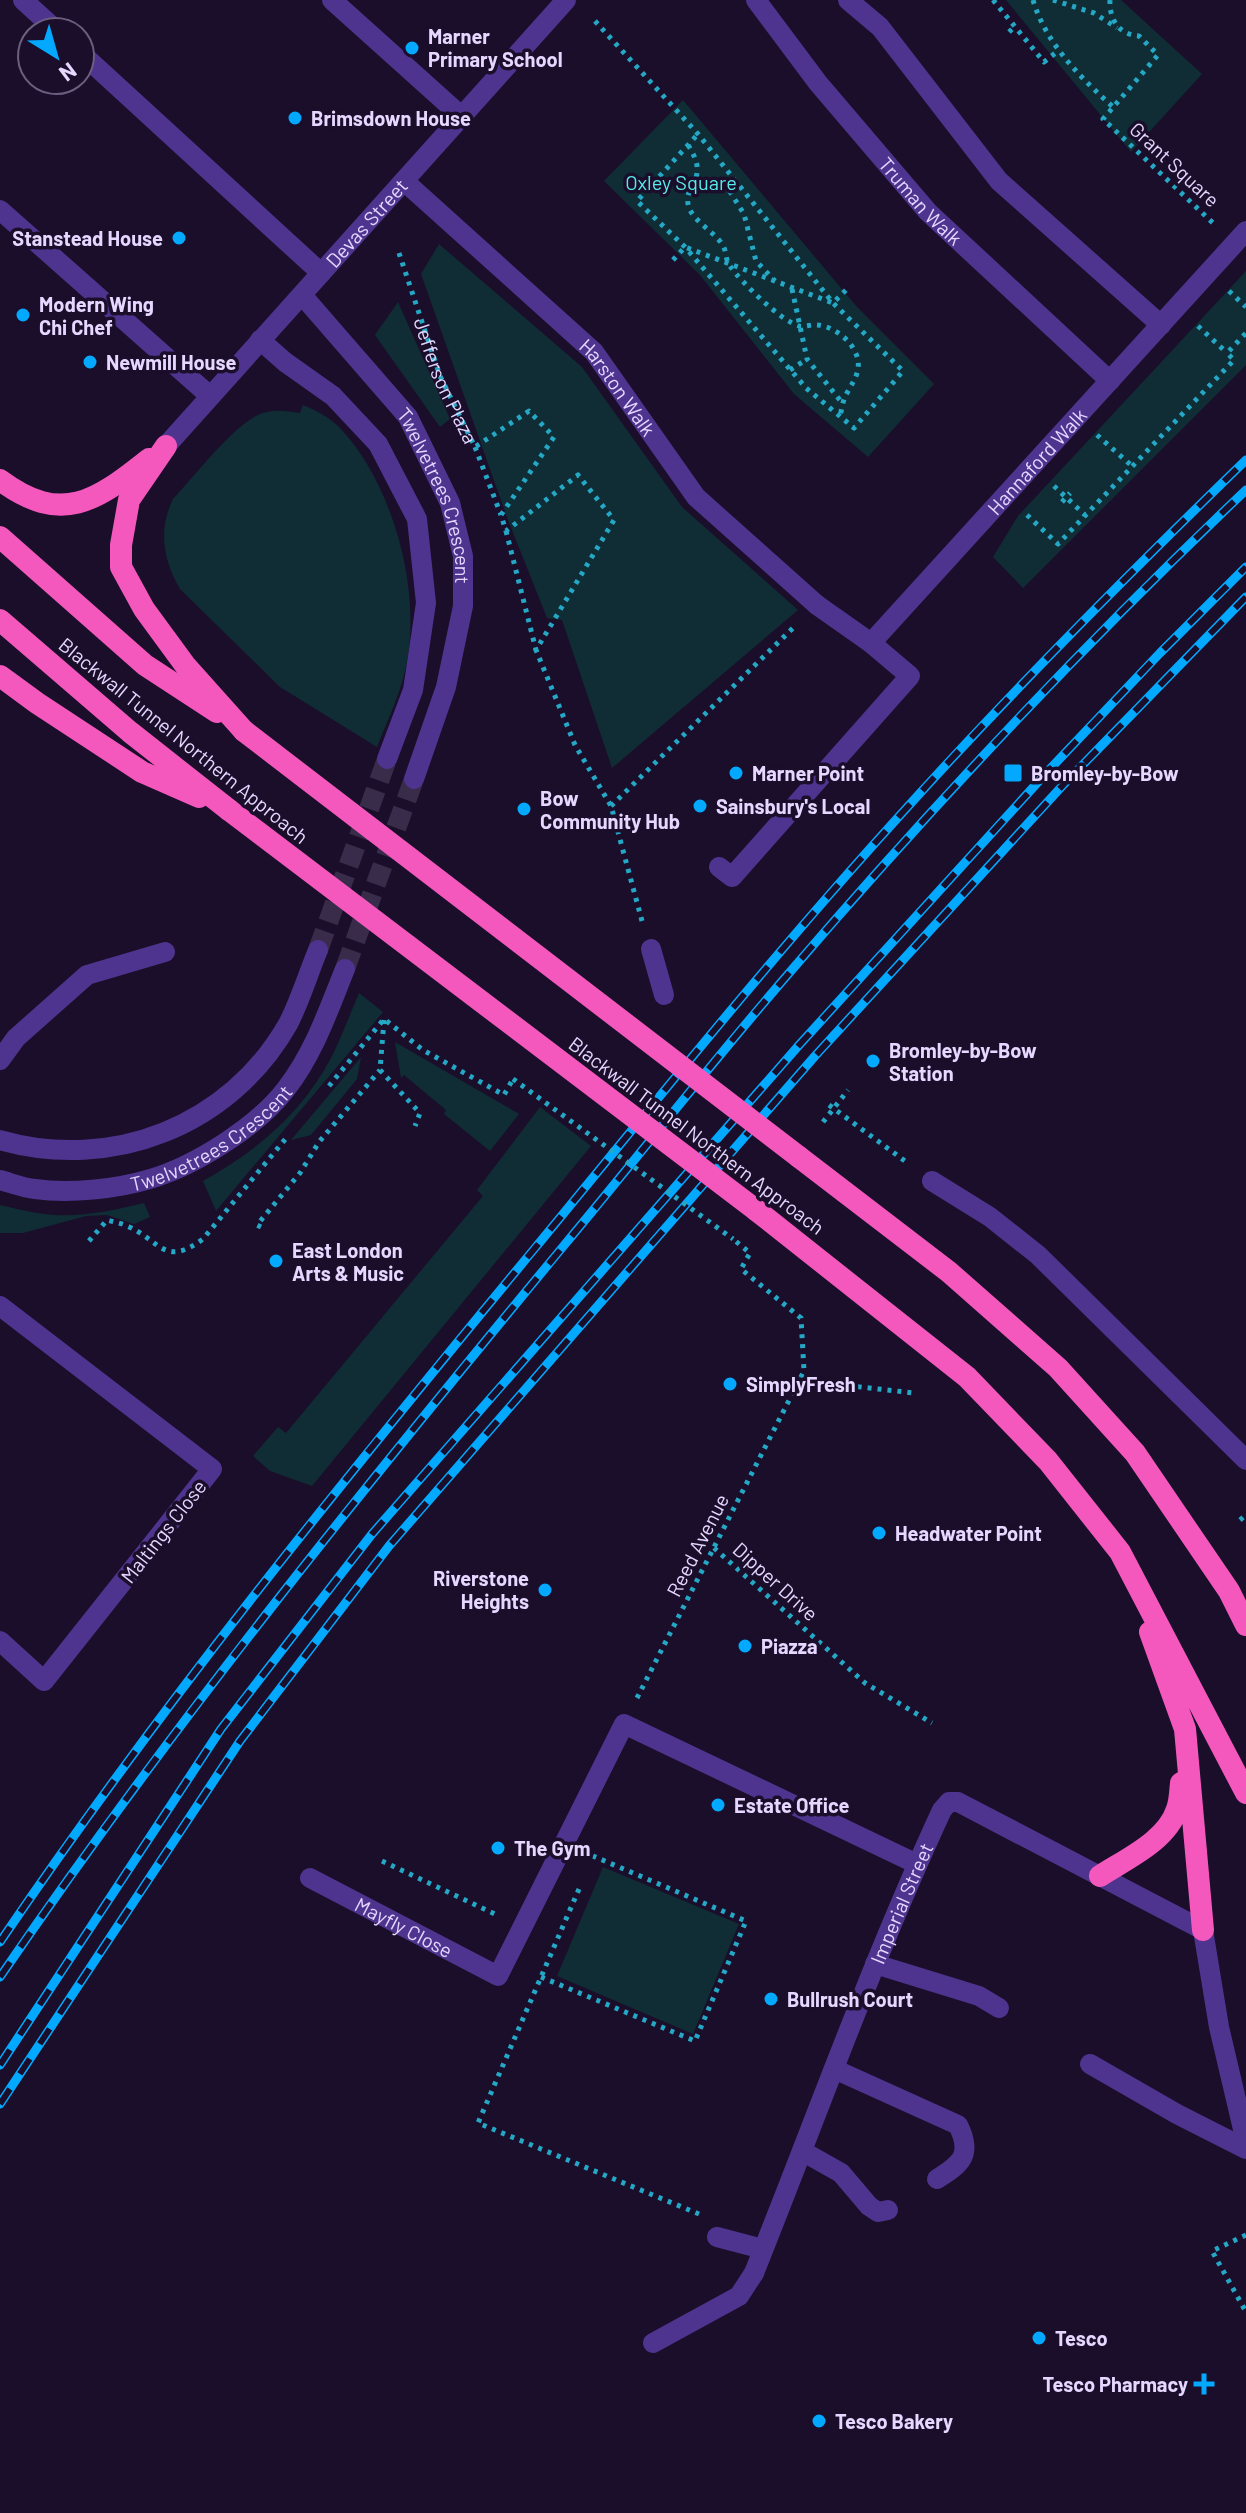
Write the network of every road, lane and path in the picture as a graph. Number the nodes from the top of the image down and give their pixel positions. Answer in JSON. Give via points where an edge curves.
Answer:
{"nodes":[{"id":1,"x":23,"y":0,"type":"edge"},
{"id":2,"x":332,"y":0,"type":"edge"},
{"id":3,"x":566,"y":0,"type":"edge"},
{"id":4,"x":756,"y":0,"type":"edge"},
{"id":5,"x":848,"y":0,"type":"edge"},
{"id":6,"x":993,"y":0,"type":"edge"},
{"id":7,"x":1033,"y":0,"type":"edge"},
{"id":8,"x":1053,"y":0,"type":"edge"},
{"id":9,"x":1110,"y":0,"type":"edge"},
{"id":10,"x":40,"y":16,"type":"edge"},
{"id":11,"x":595,"y":21,"type":"dead end"},
{"id":12,"x":1015,"y":26,"type":"junction"},
{"id":13,"x":1118,"y":28,"type":"junction"},
{"id":14,"x":1009,"y":32,"type":"dead end"},
{"id":15,"x":1059,"y":50,"type":"junction"},
{"id":16,"x":96,"y":67,"type":"edge"},
{"id":17,"x":1113,"y":107,"type":"junction"},
{"id":18,"x":461,"y":116,"type":"junction"},
{"id":19,"x":698,"y":134,"type":"junction"},
{"id":20,"x":688,"y":145,"type":"junction"},
{"id":21,"x":404,"y":181,"type":"junction"},
{"id":22,"x":692,"y":186,"type":"junction"},
{"id":23,"x":0,"y":210,"type":"edge"},
{"id":24,"x":1241,"y":237,"type":"edge"},
{"id":25,"x":685,"y":247,"type":"junction"},
{"id":26,"x":399,"y":253,"type":"dead end"},
{"id":27,"x":673,"y":260,"type":"dead end"},
{"id":28,"x":727,"y":264,"type":"junction"},
{"id":29,"x":321,"y":273,"type":"junction"},
{"id":30,"x":776,"y":282,"type":"junction"},
{"id":31,"x":791,"y":288,"type":"junction"},
{"id":32,"x":847,"y":289,"type":"dead end"},
{"id":33,"x":302,"y":295,"type":"junction"},
{"id":34,"x":1246,"y":302,"type":"edge"},
{"id":35,"x":833,"y":303,"type":"junction"},
{"id":36,"x":1240,"y":308,"type":"dead end"},
{"id":37,"x":1161,"y":325,"type":"junction"},
{"id":38,"x":799,"y":326,"type":"junction"},
{"id":39,"x":1246,"y":333,"type":"edge"},
{"id":40,"x":260,"y":340,"type":"junction"},
{"id":41,"x":807,"y":359,"type":"junction"},
{"id":42,"x":790,"y":370,"type":"junction"},
{"id":43,"x":1110,"y":381,"type":"junction"},
{"id":44,"x":210,"y":396,"type":"junction"},
{"id":45,"x":843,"y":405,"type":"junction"},
{"id":46,"x":840,"y":416,"type":"junction"},
{"id":47,"x":1078,"y":417,"type":"junction"},
{"id":48,"x":166,"y":446,"type":"junction"},
{"id":49,"x":475,"y":447,"type":"junction"},
{"id":50,"x":1033,"y":466,"type":"junction"},
{"id":51,"x":1132,"y":466,"type":"junction"},
{"id":52,"x":0,"y":480,"type":"edge"},
{"id":53,"x":1006,"y":495,"type":"junction"},
{"id":54,"x":501,"y":515,"type":"junction"},
{"id":55,"x":1085,"y":515,"type":"junction"},
{"id":56,"x":506,"y":531,"type":"junction"},
{"id":57,"x":0,"y":537,"type":"edge"},
{"id":58,"x":817,"y":605,"type":"junction"},
{"id":59,"x":0,"y":620,"type":"edge"},
{"id":60,"x":871,"y":643,"type":"junction"},
{"id":61,"x":536,"y":650,"type":"junction"},
{"id":62,"x":0,"y":676,"type":"edge"},
{"id":63,"x":0,"y":685,"type":"edge"},
{"id":64,"x":37,"y":703,"type":"junction"},
{"id":65,"x":244,"y":731,"type":"junction"},
{"id":66,"x":387,"y":759,"type":"tunnel mouth"},
{"id":67,"x":414,"y":779,"type":"tunnel mouth"},
{"id":68,"x":611,"y":806,"type":"junction"},
{"id":69,"x":229,"y":810,"type":"junction"},
{"id":70,"x":719,"y":867,"type":"dead end"},
{"id":71,"x":651,"y":949,"type":"joint"},
{"id":72,"x":318,"y":950,"type":"tunnel mouth"},
{"id":73,"x":165,"y":952,"type":"dead end"},
{"id":74,"x":345,"y":969,"type":"tunnel mouth"},
{"id":75,"x":664,"y":995,"type":"dead end"},
{"id":76,"x":384,"y":1019,"type":"dead end"},
{"id":77,"x":423,"y":1050,"type":"dead end"},
{"id":78,"x":0,"y":1060,"type":"edge"},
{"id":79,"x":380,"y":1070,"type":"junction"},
{"id":80,"x":848,"y":1090,"type":"dead end"},
{"id":81,"x":832,"y":1107,"type":"junction"},
{"id":82,"x":823,"y":1122,"type":"dead end"},
{"id":83,"x":415,"y":1126,"type":"dead end"},
{"id":84,"x":0,"y":1140,"type":"edge"},
{"id":85,"x":908,"y":1164,"type":"dead end"},
{"id":86,"x":0,"y":1180,"type":"edge"},
{"id":87,"x":932,"y":1181,"type":"dead end"},
{"id":88,"x":261,"y":1227,"type":"dead end"},
{"id":89,"x":0,"y":1306,"type":"edge"},
{"id":90,"x":798,"y":1380,"type":"junction"},
{"id":91,"x":914,"y":1393,"type":"dead end"},
{"id":92,"x":1246,"y":1460,"type":"edge"},
{"id":93,"x":714,"y":1548,"type":"junction"},
{"id":94,"x":1120,"y":1552,"type":"junction"},
{"id":95,"x":1229,"y":1591,"type":"junction"},
{"id":96,"x":1246,"y":1617,"type":"edge"},
{"id":97,"x":1246,"y":1625,"type":"edge"},
{"id":98,"x":0,"y":1641,"type":"edge"},
{"id":99,"x":932,"y":1723,"type":"dead end"},
{"id":100,"x":624,"y":1724,"type":"junction"},
{"id":101,"x":1185,"y":1729,"type":"junction"},
{"id":102,"x":1246,"y":1793,"type":"edge"},
{"id":103,"x":599,"y":1843,"type":"dead end"},
{"id":104,"x":382,"y":1861,"type":"dead end"},
{"id":105,"x":917,"y":1864,"type":"junction"},
{"id":106,"x":1100,"y":1876,"type":"junction"},
{"id":107,"x":310,"y":1878,"type":"dead end"},
{"id":108,"x":581,"y":1885,"type":"dead end"},
{"id":109,"x":523,"y":1927,"type":"junction"},
{"id":110,"x":1203,"y":1930,"type":"junction"},
{"id":111,"x":556,"y":1942,"type":"junction"},
{"id":112,"x":875,"y":1964,"type":"junction"},
{"id":113,"x":541,"y":1977,"type":"junction"},
{"id":114,"x":999,"y":2008,"type":"dead end"},
{"id":115,"x":1090,"y":2064,"type":"dead end"},
{"id":116,"x":834,"y":2069,"type":"junction"},
{"id":117,"x":1246,"y":2142,"type":"edge"},
{"id":118,"x":1246,"y":2149,"type":"edge"},
{"id":119,"x":802,"y":2151,"type":"junction"},
{"id":120,"x":937,"y":2179,"type":"dead end"},
{"id":121,"x":888,"y":2210,"type":"dead end"},
{"id":122,"x":709,"y":2218,"type":"dead end"},
{"id":123,"x":1246,"y":2235,"type":"edge"},
{"id":124,"x":717,"y":2237,"type":"dead end"},
{"id":125,"x":763,"y":2249,"type":"junction"},
{"id":126,"x":1246,"y":2312,"type":"edge"},
{"id":127,"x":653,"y":2343,"type":"dead end"}],
"edges":[{"from":1,"to":10,"type":"street"},
{"from":2,"to":18,"type":"street"},
{"from":3,"to":18,"type":"street","name":"Devas Street"},
{"from":4,"to":43,"type":"street","name":"Truman Walk","via":[[818,83],[928,212]]},
{"from":5,"to":37,"type":"street","via":[[880,27],[999,181]]},
{"from":6,"to":12,"type":"path"},
{"from":7,"to":15,"type":"path","name":"Grant Square"},
{"from":8,"to":13,"type":"path","name":"Grant Square","via":[[1094,13]]},
{"from":9,"to":13,"type":"path"},
{"from":11,"to":19,"type":"path"},
{"from":12,"to":14,"type":"path"},
{"from":12,"to":15,"type":"path","via":[[1044,62]]},
{"from":13,"to":17,"type":"path","name":"Grant Square","via":[[1139,36],[1158,55]]},
{"from":15,"to":17,"type":"path","name":"Grant Square"},
{"from":16,"to":29,"type":"street"},
{"from":17,"to":24,"type":"path","name":"Grant Square","via":[[1103,119]]},
{"from":18,"to":21,"type":"street","name":"Devas Street"},
{"from":19,"to":20,"type":"path"},
{"from":19,"to":35,"type":"path"},
{"from":20,"to":22,"type":"path","via":[[699,166]]},
{"from":20,"to":25,"type":"path","via":[[637,201]]},
{"from":21,"to":29,"type":"street","name":"Devas Street"},
{"from":21,"to":58,"type":"street","name":"Harston Walk","via":[[594,352],[696,497]]},
{"from":22,"to":28,"type":"path","via":[[689,208],[722,243]]},
{"from":22,"to":30,"type":"path","via":[[723,185],[729,190],[744,214],[756,261]]},
{"from":23,"to":44,"type":"street"},
{"from":24,"to":37,"type":"street","name":"Hannaford Walk"},
{"from":25,"to":27,"type":"path"},
{"from":25,"to":28,"type":"path"},
{"from":25,"to":42,"type":"path"},
{"from":26,"to":49,"type":"path","name":"Jefferson Plaza","via":[[440,376]]},
{"from":28,"to":30,"type":"path"},
{"from":28,"to":38,"type":"path","via":[[767,306]]},
{"from":29,"to":33,"type":"street","name":"Devas Street"},
{"from":30,"to":31,"type":"path"},
{"from":31,"to":35,"type":"path"},
{"from":31,"to":38,"type":"path"},
{"from":32,"to":35,"type":"path"},
{"from":33,"to":40,"type":"street","name":"Devas Street"},
{"from":33,"to":67,"type":"street","name":"Twelvetrees Crescent","via":[[408,417],[450,503],[460,543],[463,606],[446,687]]},
{"from":34,"to":36,"type":"path"},
{"from":35,"to":46,"type":"path","via":[[903,371],[854,428]]},
{"from":37,"to":43,"type":"street","name":"Hannaford Walk"},
{"from":38,"to":41,"type":"path"},
{"from":38,"to":45,"type":"path","via":[[831,329],[854,349],[859,365]]},
{"from":39,"to":51,"type":"path","via":[[1227,353],[1234,360]]},
{"from":40,"to":44,"type":"street","name":"Devas Street"},
{"from":40,"to":66,"type":"street","name":"Twelvetrees Crescent","via":[[333,396],[378,444],[417,519],[426,603],[413,690]]},
{"from":41,"to":42,"type":"path"},
{"from":41,"to":45,"type":"path"},
{"from":42,"to":46,"type":"path"},
{"from":43,"to":47,"type":"street","name":"Hannaford Walk"},
{"from":44,"to":48,"type":"street","name":"Devas Street"},
{"from":45,"to":46,"type":"path"},
{"from":47,"to":50,"type":"street","name":"Hannaford Walk"},
{"from":47,"to":51,"type":"path"},
{"from":48,"to":52,"type":"highway","via":[[110,490],[75,504],[50,506]]},
{"from":48,"to":65,"type":"highway","via":[[129,500],[121,567],[185,665]]},
{"from":49,"to":54,"type":"path"},
{"from":49,"to":54,"type":"path","name":"Jefferson Plaza","via":[[529,411],[554,437]]},
{"from":50,"to":53,"type":"street","name":"Hannaford Walk"},
{"from":50,"to":55,"type":"path"},
{"from":51,"to":55,"type":"path"},
{"from":53,"to":55,"type":"path","via":[[1058,544]]},
{"from":53,"to":60,"type":"street","name":"Hannaford Walk"},
{"from":54,"to":56,"type":"path"},
{"from":56,"to":61,"type":"path"},
{"from":56,"to":61,"type":"path","via":[[578,475],[614,520]]},
{"from":57,"to":65,"type":"highway","name":"Blackwall Tunnel Northern Approach","via":[[145,665]]},
{"from":58,"to":60,"type":"street"},
{"from":58,"to":68,"type":"path"},
{"from":59,"to":69,"type":"highway","name":"Blackwall Tunnel Northern Approach"},
{"from":60,"to":70,"type":"street","via":[[910,676],[732,877]]},
{"from":61,"to":68,"type":"path","via":[[575,745]]},
{"from":62,"to":64,"type":"highway"},
{"from":63,"to":64,"type":"highway"},
{"from":64,"to":69,"type":"highway","via":[[142,772]]},
{"from":65,"to":95,"type":"highway","name":"Blackwall Tunnel Northern Approach","bridge":true,"via":[[949,1272],[1058,1368],[1135,1453]]},
{"from":68,"to":71,"type":"path"},
{"from":69,"to":94,"type":"highway","name":"Blackwall Tunnel Northern Approach","bridge":true,"via":[[967,1377],[1048,1461]]},
{"from":71,"to":75,"type":"street"},
{"from":72,"to":84,"type":"street","name":"Twelvetrees Crescent","via":[[288,1023],[265,1058],[196,1118],[148,1139],[98,1150],[46,1150]]},
{"from":73,"to":78,"type":"street","via":[[87,975],[16,1038]]},
{"from":74,"to":86,"type":"street","name":"Twelvetrees Crescent","via":[[316,1043],[285,1090],[248,1127],[201,1157],[151,1179],[93,1190],[35,1189]]},
{"from":76,"to":79,"type":"path"},
{"from":77,"to":90,"type":"path","bridge":true,"via":[[504,1095],[513,1079],[750,1253],[741,1269],[801,1318],[804,1371]]},
{"from":79,"to":83,"type":"path","via":[[420,1113]]},
{"from":79,"to":88,"type":"path","via":[[319,1142],[257,1225]]},
{"from":80,"to":81,"type":"path"},
{"from":81,"to":82,"type":"path"},
{"from":81,"to":85,"type":"path"},
{"from":87,"to":92,"type":"street","via":[[1038,1255]]},
{"from":89,"to":98,"type":"street","name":"Maltings Close","via":[[212,1469],[44,1681]]},
{"from":90,"to":91,"type":"path"},
{"from":90,"to":93,"type":"path","name":"Reed Avenue"},
{"from":93,"to":99,"type":"path","name":"Dipper Drive","via":[[865,1683]]},
{"from":93,"to":100,"type":"path","name":"Reed Avenue"},
{"from":94,"to":101,"type":"highway"},
{"from":94,"to":102,"type":"highway","name":"Blackwall Tunnel Northern Approach"},
{"from":95,"to":96,"type":"highway"},
{"from":95,"to":97,"type":"highway","name":"Blackwall Tunnel Northern Approach"},
{"from":100,"to":105,"type":"street"},
{"from":100,"to":109,"type":"street"},
{"from":101,"to":106,"type":"highway","via":[[1179,1807],[1171,1824]]},
{"from":101,"to":110,"type":"highway"},
{"from":103,"to":113,"type":"path","via":[[593,1856],[746,1921],[695,2041]]},
{"from":104,"to":109,"type":"path"},
{"from":105,"to":106,"type":"street","name":"Imperial Street","via":[[942,1810],[949,1802],[958,1802]]},
{"from":105,"to":112,"type":"street","name":"Imperial Street"},
{"from":106,"to":110,"type":"street","name":"Imperial Street"},
{"from":107,"to":109,"type":"street","name":"Mayfly Close","via":[[498,1976]]},
{"from":108,"to":111,"type":"path"},
{"from":109,"to":111,"type":"path"},
{"from":110,"to":117,"type":"street"},
{"from":111,"to":113,"type":"path"},
{"from":112,"to":114,"type":"street","via":[[979,1996]]},
{"from":112,"to":116,"type":"street","name":"Imperial Street"},
{"from":113,"to":122,"type":"path","via":[[478,2123]]},
{"from":115,"to":118,"type":"street"},
{"from":116,"to":119,"type":"street","name":"Imperial Street"},
{"from":116,"to":120,"type":"street","via":[[958,2125],[965,2139],[964,2156]]},
{"from":119,"to":121,"type":"street","via":[[841,2173],[869,2206],[878,2212]]},
{"from":119,"to":125,"type":"street","name":"Imperial Street"},
{"from":123,"to":126,"type":"path","via":[[1212,2251]]},
{"from":124,"to":125,"type":"street"},
{"from":125,"to":127,"type":"street","name":"Imperial Street","via":[[739,2296]]}]}
